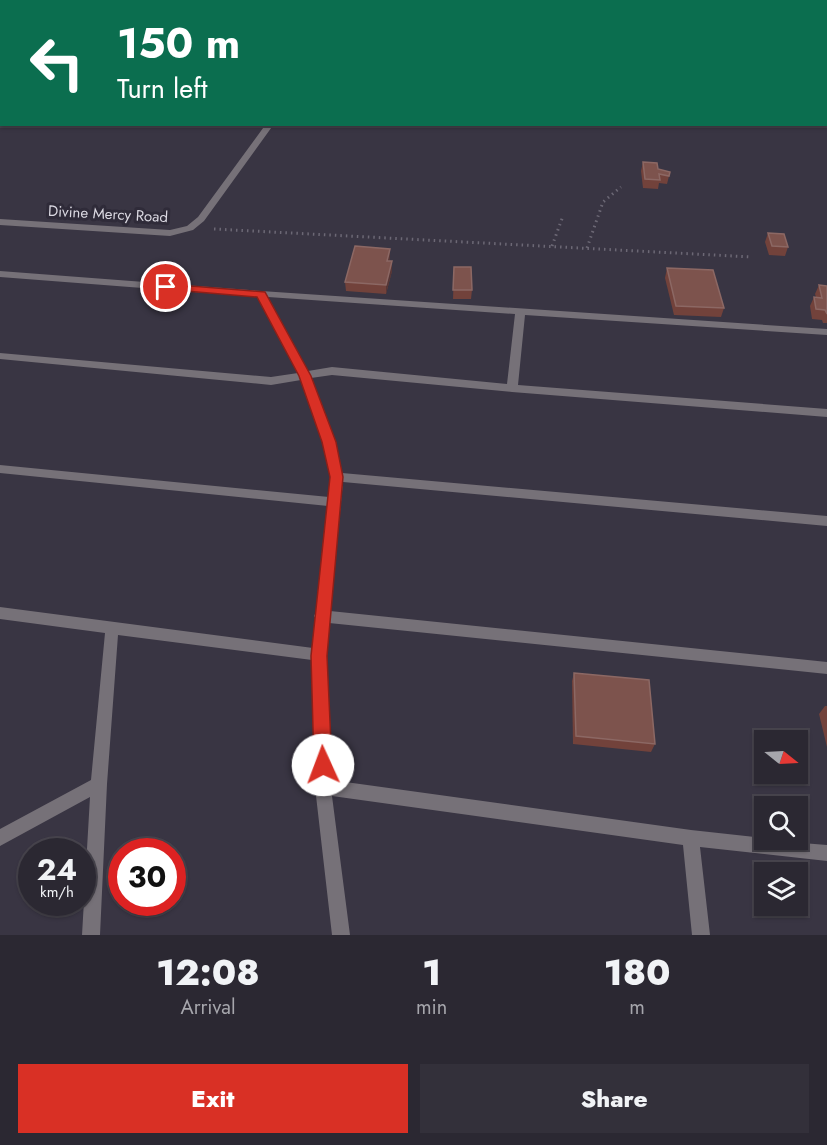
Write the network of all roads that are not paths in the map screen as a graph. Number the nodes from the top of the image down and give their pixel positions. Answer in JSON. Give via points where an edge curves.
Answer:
{"nodes":[{"id":1,"x":269,"y":126,"type":"edge"},
{"id":2,"x":0,"y":222,"type":"edge"},
{"id":3,"x":0,"y":274,"type":"edge"},
{"id":4,"x":261,"y":294,"type":"junction"},
{"id":5,"x":520,"y":312,"type":"junction"},
{"id":6,"x":827,"y":332,"type":"edge"},
{"id":7,"x":0,"y":356,"type":"edge"},
{"id":8,"x":305,"y":376,"type":"junction"},
{"id":9,"x":512,"y":388,"type":"junction"},
{"id":10,"x":827,"y":412,"type":"edge"},
{"id":11,"x":0,"y":469,"type":"edge"},
{"id":12,"x":337,"y":477,"type":"junction"},
{"id":13,"x":334,"y":502,"type":"junction"},
{"id":14,"x":827,"y":521,"type":"edge"},
{"id":15,"x":0,"y":613,"type":"edge"},
{"id":16,"x":321,"y":616,"type":"junction"},
{"id":17,"x":112,"y":628,"type":"junction"},
{"id":18,"x":319,"y":656,"type":"junction"},
{"id":19,"x":827,"y":668,"type":"edge"},
{"id":20,"x":99,"y":784,"type":"junction"},
{"id":21,"x":323,"y":787,"type":"junction"},
{"id":22,"x":0,"y":838,"type":"edge"},
{"id":23,"x":691,"y":838,"type":"junction"},
{"id":24,"x":827,"y":853,"type":"edge"},
{"id":25,"x":91,"y":935,"type":"edge"},
{"id":26,"x":341,"y":935,"type":"edge"},
{"id":27,"x":700,"y":935,"type":"edge"}],
"edges":[{"from":1,"to":2,"type":"street","name":"Divine Mercy Road","via":[[201,219],[190,228],[170,233]]},
{"from":3,"to":4,"type":"street"},
{"from":4,"to":5,"type":"street"},
{"from":4,"to":8,"type":"street"},
{"from":5,"to":6,"type":"street"},
{"from":5,"to":9,"type":"street"},
{"from":7,"to":8,"type":"street","via":[[271,381]]},
{"from":8,"to":9,"type":"street","via":[[332,371]]},
{"from":8,"to":12,"type":"street"},
{"from":9,"to":10,"type":"street"},
{"from":11,"to":13,"type":"street"},
{"from":12,"to":13,"type":"street"},
{"from":12,"to":14,"type":"street"},
{"from":13,"to":16,"type":"street"},
{"from":15,"to":17,"type":"street"},
{"from":16,"to":18,"type":"street"},
{"from":16,"to":19,"type":"street"},
{"from":17,"to":18,"type":"street"},
{"from":17,"to":20,"type":"street"},
{"from":18,"to":21,"type":"street"},
{"from":20,"to":22,"type":"street"},
{"from":20,"to":25,"type":"street"},
{"from":21,"to":23,"type":"street"},
{"from":21,"to":26,"type":"street"},
{"from":23,"to":24,"type":"street"},
{"from":23,"to":27,"type":"street"}]}
